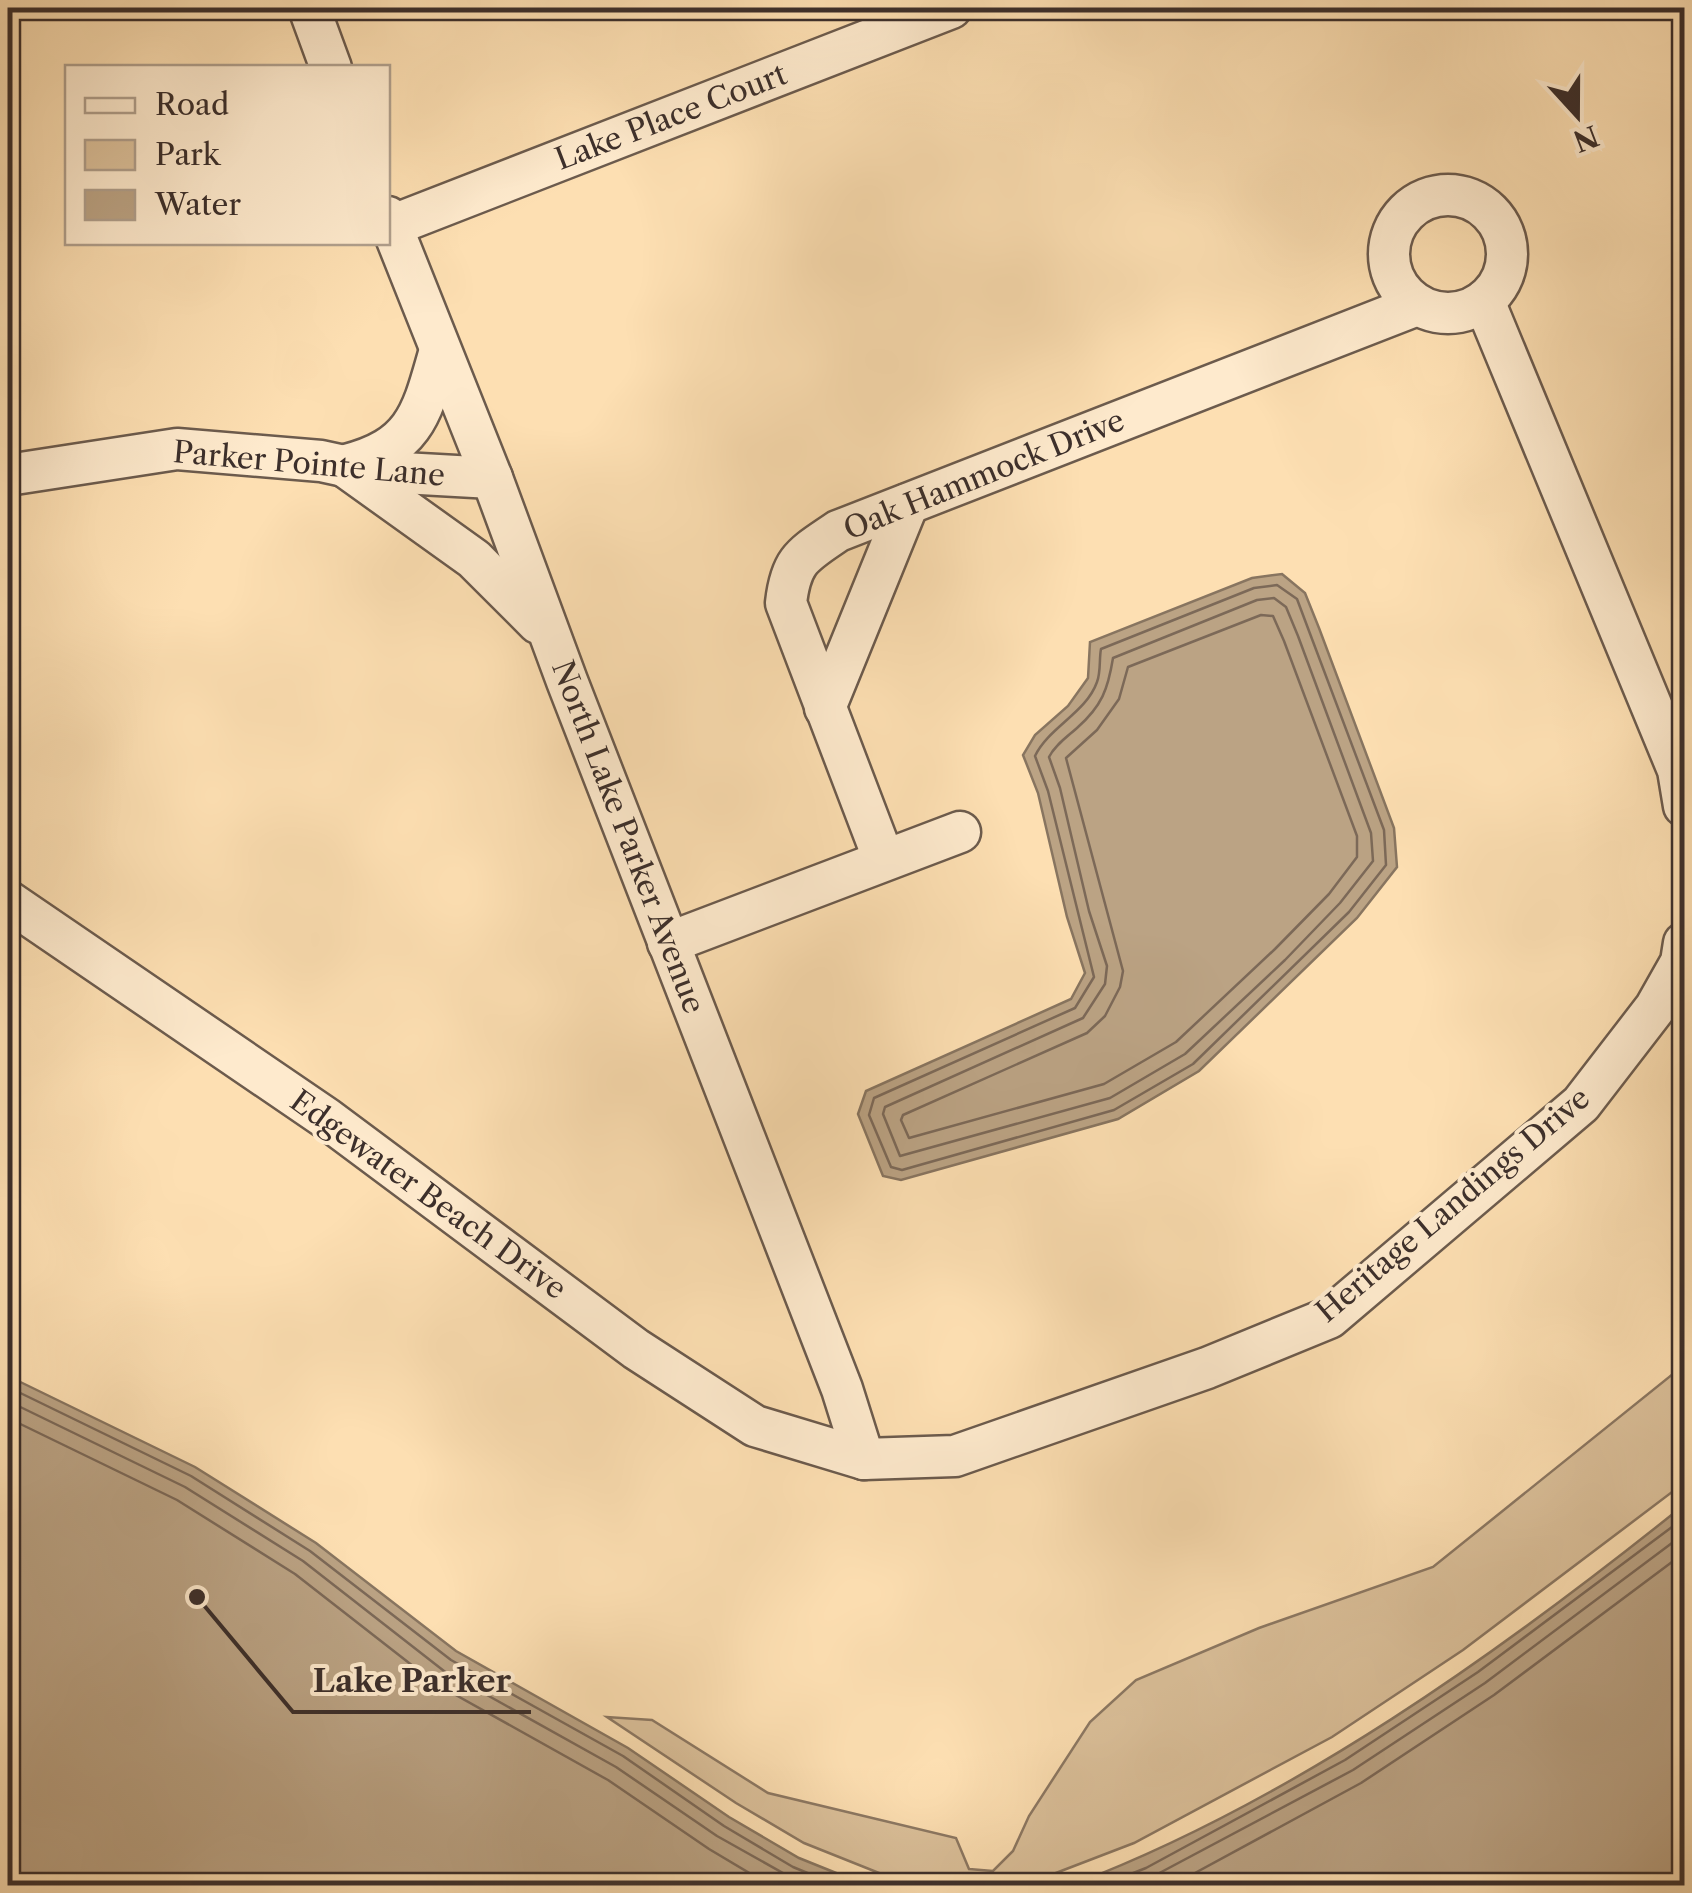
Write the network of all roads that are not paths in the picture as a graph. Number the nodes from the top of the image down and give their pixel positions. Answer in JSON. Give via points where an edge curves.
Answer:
{"nodes":[{"id":1,"x":309,"y":8,"type":"edge"},
{"id":2,"x":951,"y":8,"type":"edge"},
{"id":3,"x":330,"y":65,"type":"edge"},
{"id":4,"x":390,"y":222,"type":"edge"},
{"id":5,"x":390,"y":225,"type":"edge"},
{"id":6,"x":1484,"y":301,"type":"junction"},
{"id":7,"x":1417,"y":304,"type":"junction"},
{"id":8,"x":440,"y":350,"type":"junction"},
{"id":9,"x":344,"y":466,"type":"junction"},
{"id":10,"x":8,"y":475,"type":"edge"},
{"id":11,"x":492,"y":478,"type":"junction"},
{"id":12,"x":908,"y":504,"type":"junction"},
{"id":13,"x":550,"y":637,"type":"junction"},
{"id":14,"x":825,"y":708,"type":"junction"},
{"id":15,"x":1684,"y":806,"type":"edge"},
{"id":16,"x":960,"y":832,"type":"dead end"},
{"id":17,"x":884,"y":860,"type":"junction"},
{"id":18,"x":8,"y":901,"type":"edge"},
{"id":19,"x":668,"y":942,"type":"junction"},
{"id":20,"x":1684,"y":943,"type":"edge"},
{"id":21,"x":1673,"y":996,"type":"edge"},
{"id":22,"x":864,"y":1459,"type":"junction"}],
"edges":[{"from":1,"to":3,"type":"street"},
{"from":2,"to":4,"type":"street","name":"Lake Place Court"},
{"from":5,"to":8,"type":"street","name":"North Lake Parker Avenue"},
{"from":6,"to":7,"type":"street","via":[[1451,313]]},
{"from":6,"to":7,"type":"street","via":[[1505,270],[1504,233],[1480,204],[1445,195],[1410,208],[1390,240],[1393,277]]},
{"from":6,"to":15,"type":"street","via":[[1678,770]]},
{"from":7,"to":12,"type":"street","name":"Oak Hammock Drive"},
{"from":8,"to":9,"type":"street","via":[[405,437],[374,458]]},
{"from":8,"to":11,"type":"street","name":"North Lake Parker Avenue"},
{"from":9,"to":10,"type":"street","name":"Parker Pointe Lane","via":[[178,449]]},
{"from":9,"to":11,"type":"street","name":"Parker Pointe Lane"},
{"from":9,"to":13,"type":"street","via":[[474,559]]},
{"from":11,"to":13,"type":"street","name":"North Lake Parker Avenue"},
{"from":12,"to":14,"type":"street"},
{"from":12,"to":14,"type":"street","name":"Oak Hammock Drive","via":[[838,531],[789,574],[786,603]]},
{"from":13,"to":19,"type":"street","name":"North Lake Parker Avenue"},
{"from":14,"to":17,"type":"street","name":"Oak Hammock Drive"},
{"from":16,"to":17,"type":"street"},
{"from":17,"to":19,"type":"street"},
{"from":18,"to":22,"type":"street","name":"Edgewater Beach Drive","via":[[326,1118],[636,1349],[755,1426]]},
{"from":19,"to":22,"type":"street","name":"North Lake Parker Avenue"},
{"from":20,"to":21,"type":"street","name":"Heritage Landings Drive"},
{"from":21,"to":22,"type":"street","name":"Heritage Landings Drive","via":[[1581,1104],[1328,1318],[955,1456]]}]}
